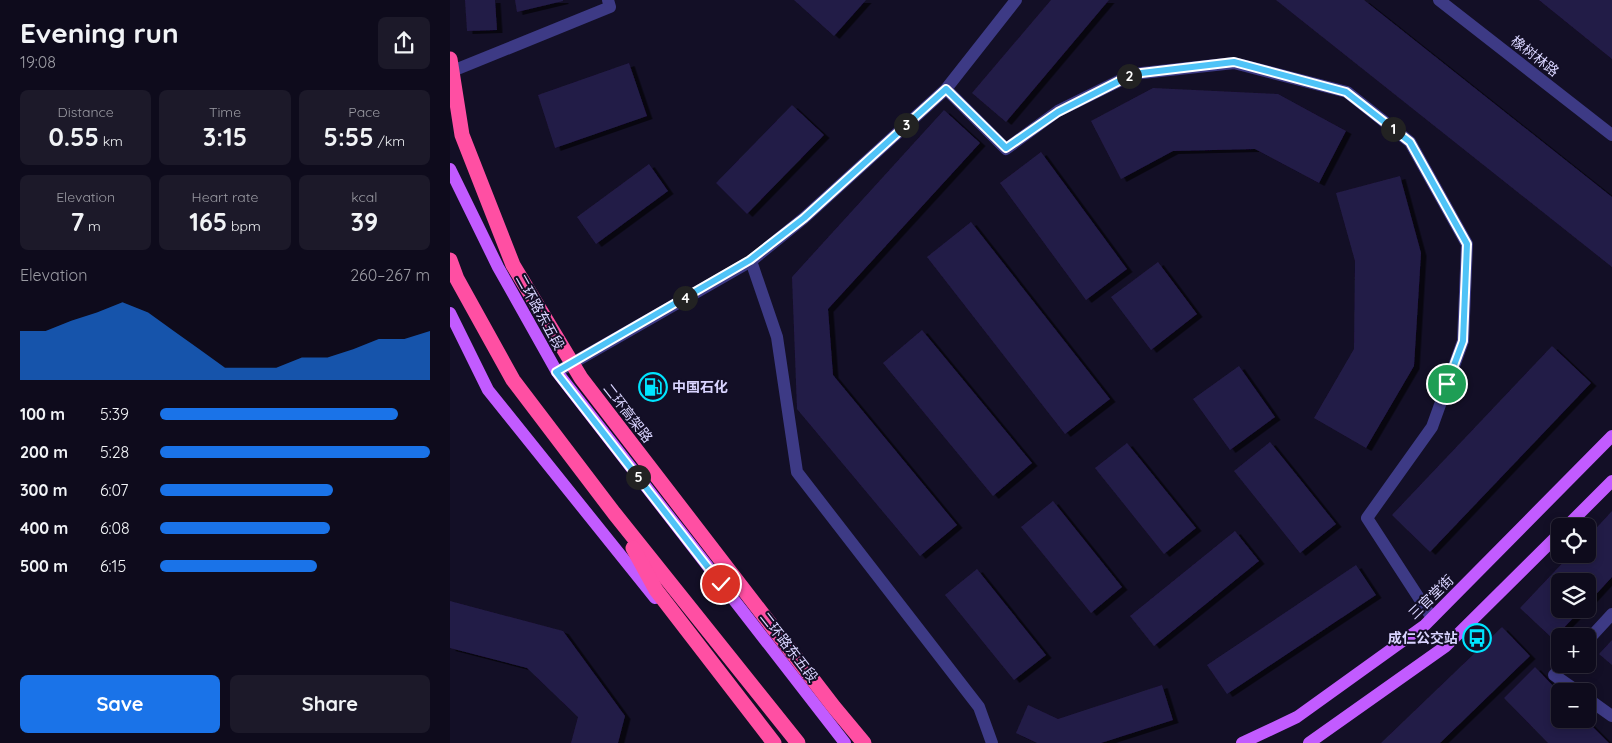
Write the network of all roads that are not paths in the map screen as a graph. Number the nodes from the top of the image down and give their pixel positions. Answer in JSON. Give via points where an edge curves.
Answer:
{"nodes":[{"id":1,"x":608,"y":0,"type":"edge"},
{"id":2,"x":1016,"y":0,"type":"edge"},
{"id":3,"x":1439,"y":0,"type":"edge"},
{"id":4,"x":450,"y":59,"type":"edge"},
{"id":5,"x":450,"y":72,"type":"edge"},
{"id":6,"x":946,"y":89,"type":"junction"},
{"id":7,"x":1612,"y":135,"type":"edge"},
{"id":8,"x":450,"y":169,"type":"edge"},
{"id":9,"x":450,"y":260,"type":"edge"},
{"id":10,"x":750,"y":260,"type":"junction"},
{"id":11,"x":450,"y":313,"type":"edge"},
{"id":12,"x":556,"y":372,"type":"junction"},
{"id":13,"x":1612,"y":436,"type":"edge"},
{"id":14,"x":1612,"y":481,"type":"edge"},
{"id":15,"x":614,"y":513,"type":"junction"},
{"id":16,"x":1575,"y":518,"type":"edge"},
{"id":17,"x":1551,"y":542,"type":"edge"},
{"id":18,"x":1612,"y":614,"type":"edge"},
{"id":19,"x":1432,"y":618,"type":"junction"},
{"id":20,"x":1596,"y":631,"type":"edge"},
{"id":21,"x":1556,"y":673,"type":"edge"},
{"id":22,"x":1566,"y":683,"type":"edge"},
{"id":23,"x":1596,"y":704,"type":"edge"},
{"id":24,"x":1612,"y":716,"type":"edge"},
{"id":25,"x":1314,"y":742,"type":"edge"},
{"id":26,"x":773,"y":743,"type":"edge"},
{"id":27,"x":798,"y":743,"type":"edge"},
{"id":28,"x":845,"y":743,"type":"edge"},
{"id":29,"x":864,"y":743,"type":"edge"},
{"id":30,"x":992,"y":743,"type":"edge"},
{"id":31,"x":1242,"y":743,"type":"edge"}],
"edges":[{"from":1,"to":5,"type":"street","via":[[610,7]]},
{"from":2,"to":6,"type":"street"},
{"from":3,"to":7,"type":"street","name":"橡树林路"},
{"from":4,"to":29,"type":"highway","name":"二环高架路","bridge":true,"via":[[462,135],[513,265],[576,370]]},
{"from":6,"to":10,"type":"street","via":[[804,218]]},
{"from":6,"to":19,"type":"street","via":[[1006,148],[1058,112],[1133,74],[1234,62],[1346,92],[1410,142],[1467,244],[1463,341],[1432,427],[1368,518]]},
{"from":8,"to":12,"type":"main road","name":"二环路东五段","via":[[498,267]]},
{"from":9,"to":15,"type":"highway","via":[[513,380]]},
{"from":10,"to":12,"type":"street"},
{"from":10,"to":30,"type":"street","via":[[777,337],[797,472],[979,707]]},
{"from":11,"to":26,"type":"main road","via":[[488,390]]},
{"from":12,"to":28,"type":"main road","name":"二环路东五段"},
{"from":13,"to":19,"type":"main road","name":"三官堂街"},
{"from":14,"to":16,"type":"main road"},
{"from":15,"to":26,"type":"highway","via":[[656,590]]},
{"from":15,"to":27,"type":"highway"},
{"from":17,"to":25,"type":"main road","via":[[1446,646]]},
{"from":18,"to":20,"type":"street"},
{"from":19,"to":31,"type":"main road","name":"三官堂街","via":[[1297,718]]},
{"from":21,"to":22,"type":"street","via":[[1554,675]]},
{"from":23,"to":24,"type":"street"}]}
